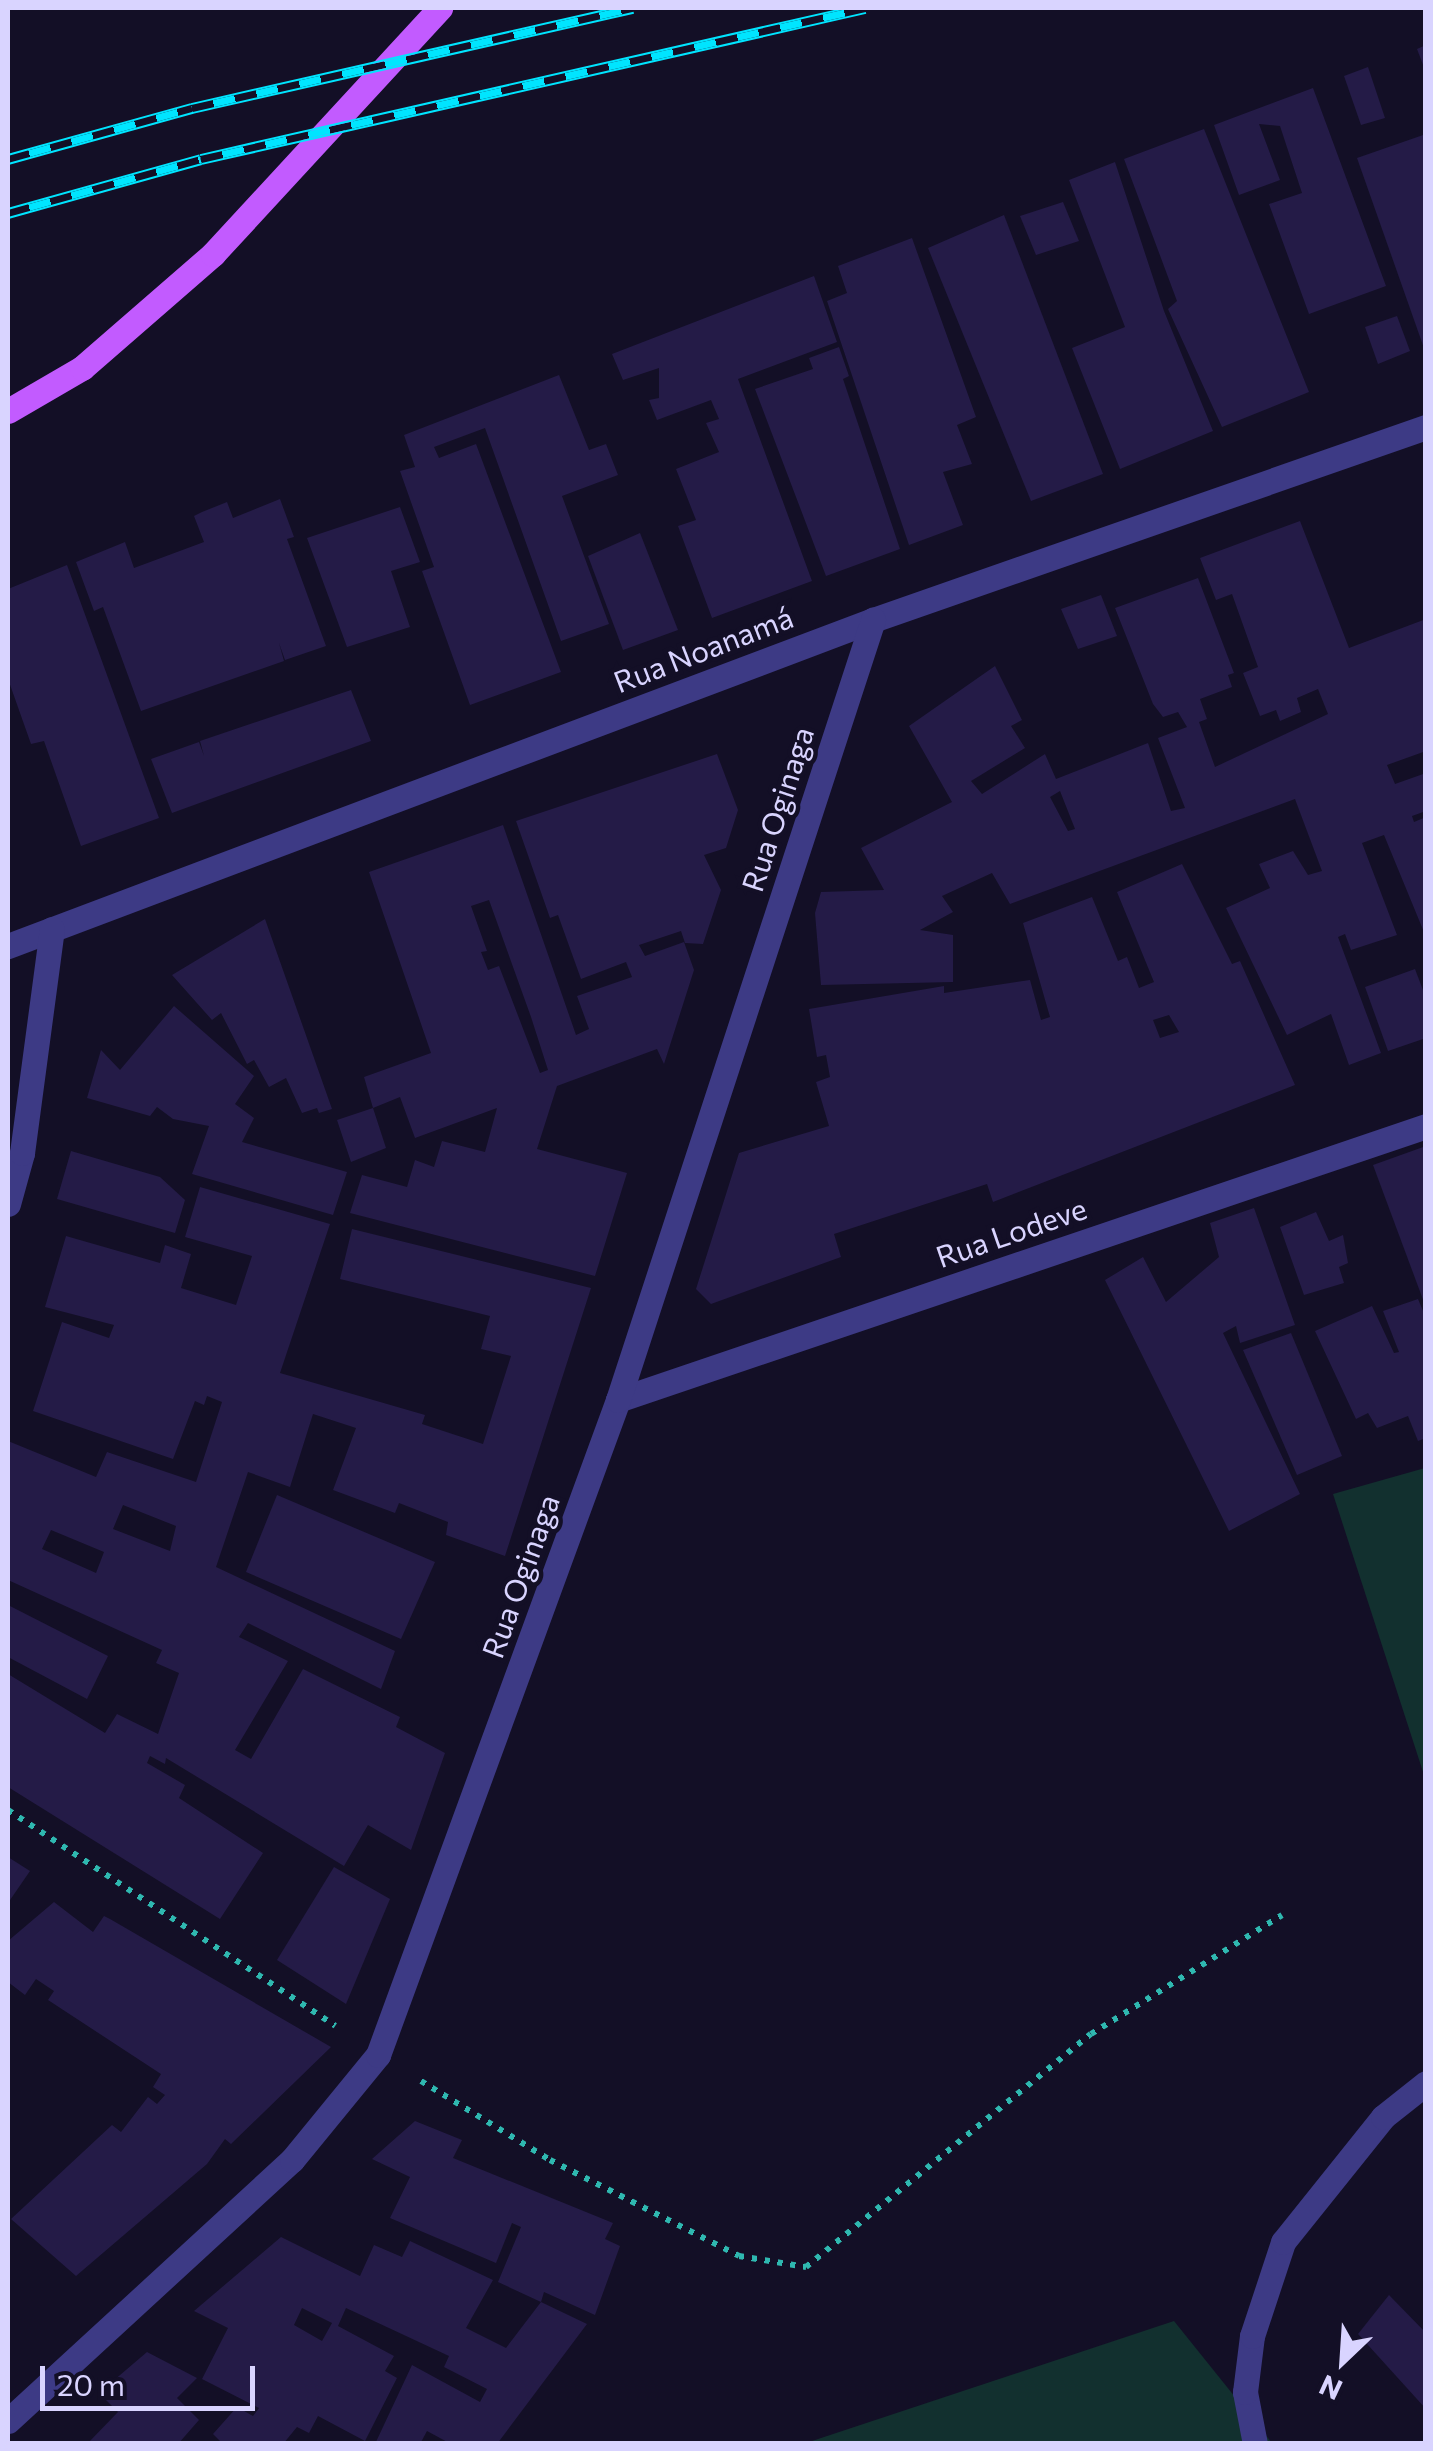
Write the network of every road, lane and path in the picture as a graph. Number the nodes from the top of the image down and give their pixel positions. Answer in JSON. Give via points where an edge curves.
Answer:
{"nodes":[{"id":1,"x":440,"y":8,"type":"edge"},
{"id":2,"x":8,"y":411,"type":"edge"},
{"id":3,"x":1426,"y":426,"type":"edge"},
{"id":4,"x":873,"y":620,"type":"junction"},
{"id":5,"x":52,"y":930,"type":"junction"},
{"id":6,"x":8,"y":946,"type":"edge"},
{"id":7,"x":1426,"y":1126,"type":"edge"},
{"id":8,"x":8,"y":1204,"type":"edge"},
{"id":9,"x":618,"y":1400,"type":"junction"},
{"id":10,"x":8,"y":1810,"type":"edge"},
{"id":11,"x":1282,"y":1915,"type":"dead end"},
{"id":12,"x":378,"y":2054,"type":"junction"},
{"id":13,"x":1426,"y":2082,"type":"edge"},
{"id":14,"x":8,"y":2421,"type":"edge"},
{"id":15,"x":1255,"y":2444,"type":"edge"}],
"edges":[{"from":1,"to":2,"type":"main road","via":[[214,254],[82,368]]},
{"from":3,"to":4,"type":"street","name":"Rua Noanamá"},
{"from":4,"to":5,"type":"street","name":"Rua Noanamá"},
{"from":4,"to":9,"type":"street","name":"Rua Oginaga"},
{"from":5,"to":6,"type":"street","name":"Rua Noanamá"},
{"from":5,"to":8,"type":"street","via":[[22,1153]]},
{"from":7,"to":9,"type":"street","name":"Rua Lodeve"},
{"from":9,"to":12,"type":"street","name":"Rua Oginaga"},
{"from":10,"to":12,"type":"path"},
{"from":11,"to":12,"type":"path","via":[[1091,2034],[806,2267],[739,2256],[550,2160]]},
{"from":12,"to":14,"type":"street","name":"Rua Oginaga","via":[[292,2160]]},
{"from":13,"to":15,"type":"street","via":[[1383,2117],[1283,2242],[1252,2336],[1245,2392]]}]}
